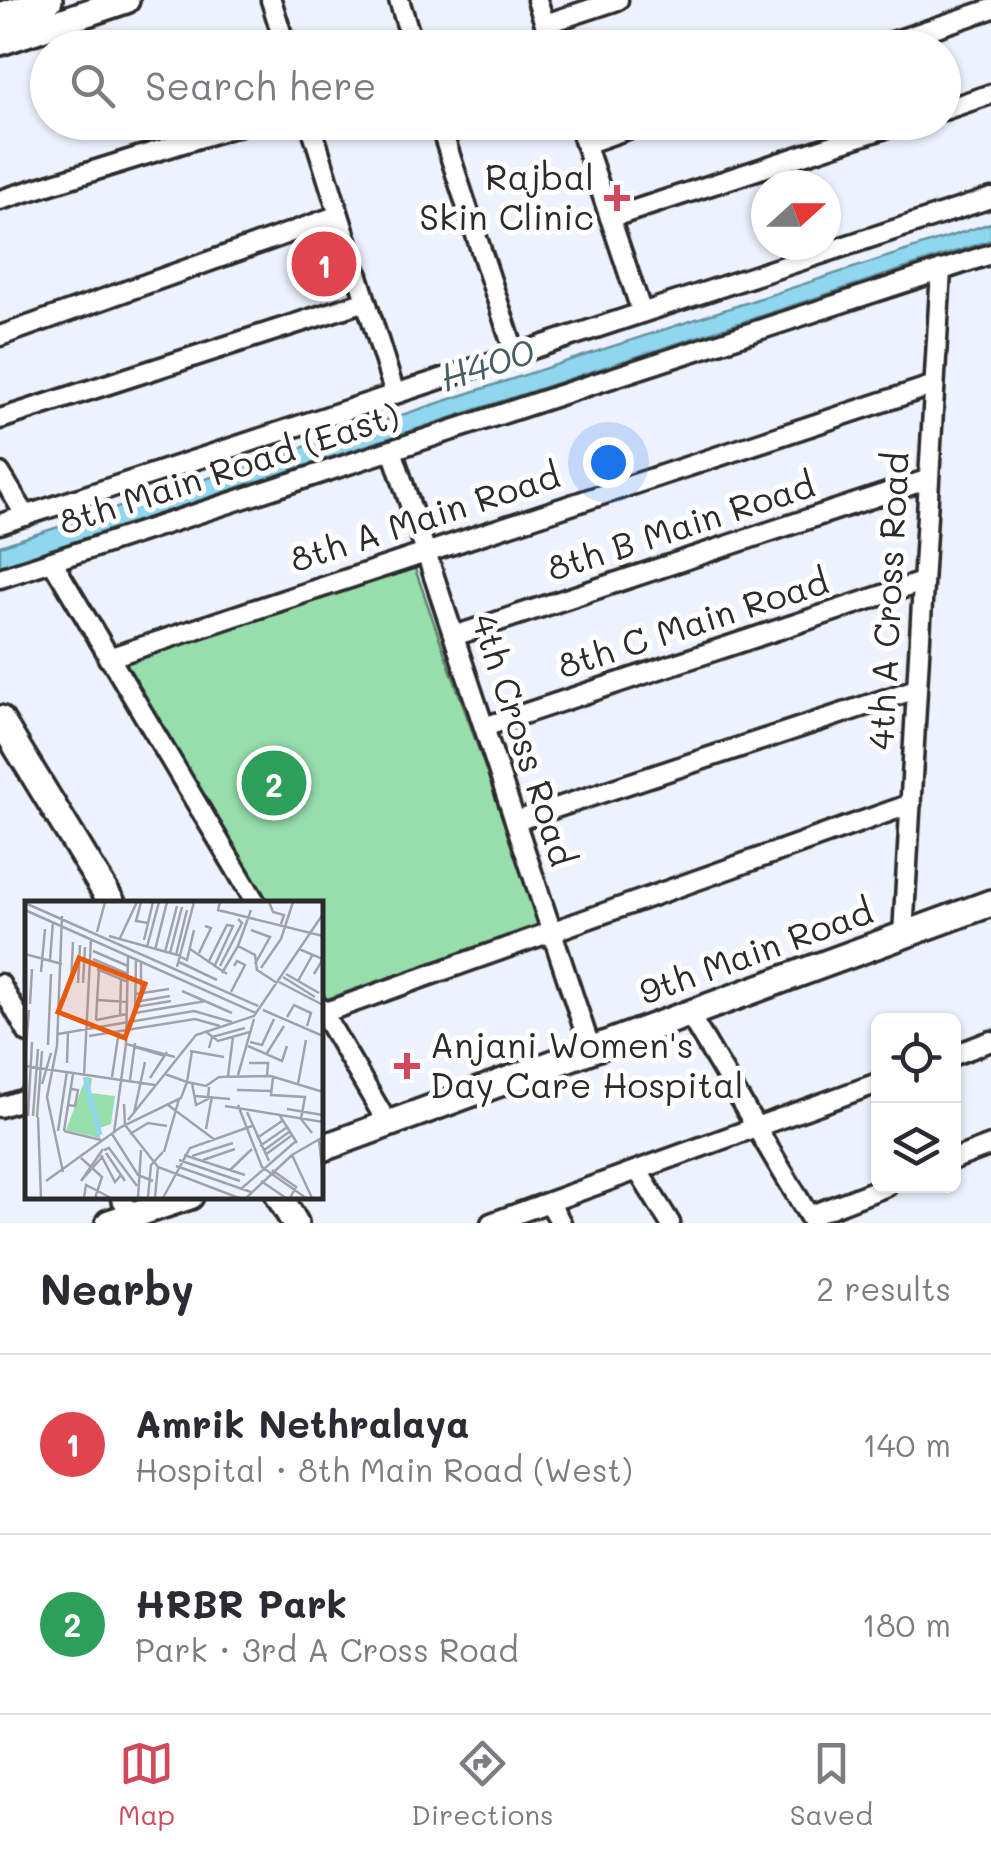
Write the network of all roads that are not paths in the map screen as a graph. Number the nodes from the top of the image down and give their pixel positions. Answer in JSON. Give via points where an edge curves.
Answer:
{"nodes":[{"id":1,"x":50,"y":0,"type":"edge"},
{"id":2,"x":126,"y":0,"type":"edge"},
{"id":3,"x":271,"y":0,"type":"edge"},
{"id":4,"x":399,"y":0,"type":"edge"},
{"id":5,"x":537,"y":0,"type":"edge"},
{"id":6,"x":618,"y":0,"type":"edge"},
{"id":7,"x":991,"y":8,"type":"edge"},
{"id":8,"x":0,"y":16,"type":"edge"},
{"id":9,"x":545,"y":24,"type":"junction"},
{"id":10,"x":36,"y":30,"type":"edge"},
{"id":11,"x":280,"y":30,"type":"edge"},
{"id":12,"x":408,"y":30,"type":"edge"},
{"id":13,"x":547,"y":30,"type":"edge"},
{"id":14,"x":927,"y":30,"type":"edge"},
{"id":15,"x":30,"y":32,"type":"edge"},
{"id":16,"x":0,"y":42,"type":"edge"},
{"id":17,"x":991,"y":94,"type":"edge"},
{"id":18,"x":961,"y":104,"type":"edge"},
{"id":19,"x":192,"y":140,"type":"edge"},
{"id":20,"x":316,"y":140,"type":"edge"},
{"id":21,"x":445,"y":140,"type":"edge"},
{"id":22,"x":584,"y":140,"type":"edge"},
{"id":23,"x":596,"y":140,"type":"edge"},
{"id":24,"x":849,"y":140,"type":"edge"},
{"id":25,"x":585,"y":144,"type":"junction"},
{"id":26,"x":991,"y":198,"type":"edge"},
{"id":27,"x":0,"y":200,"type":"edge"},
{"id":28,"x":339,"y":215,"type":"junction"},
{"id":29,"x":610,"y":218,"type":"junction"},
{"id":30,"x":991,"y":254,"type":"edge"},
{"id":31,"x":941,"y":270,"type":"junction"},
{"id":32,"x":366,"y":301,"type":"junction"},
{"id":33,"x":642,"y":313,"type":"junction"},
{"id":34,"x":0,"y":336,"type":"edge"},
{"id":35,"x":515,"y":354,"type":"junction"},
{"id":36,"x":934,"y":386,"type":"junction"},
{"id":37,"x":395,"y":394,"type":"junction"},
{"id":38,"x":0,"y":419,"type":"edge"},
{"id":39,"x":392,"y":450,"type":"junction"},
{"id":40,"x":0,"y":473,"type":"edge"},
{"id":41,"x":928,"y":479,"type":"junction"},
{"id":42,"x":26,"y":516,"type":"junction"},
{"id":43,"x":0,"y":524,"type":"edge"},
{"id":44,"x":426,"y":552,"type":"junction"},
{"id":45,"x":52,"y":561,"type":"junction"},
{"id":46,"x":0,"y":578,"type":"edge"},
{"id":47,"x":922,"y":582,"type":"junction"},
{"id":48,"x":454,"y":636,"type":"junction"},
{"id":49,"x":108,"y":658,"type":"junction"},
{"id":50,"x":916,"y":688,"type":"junction"},
{"id":51,"x":0,"y":720,"type":"edge"},
{"id":52,"x":484,"y":726,"type":"junction"},
{"id":53,"x":911,"y":804,"type":"junction"},
{"id":54,"x":516,"y":821,"type":"junction"},
{"id":55,"x":111,"y":901,"type":"edge"},
{"id":56,"x":255,"y":901,"type":"edge"},
{"id":57,"x":991,"y":903,"type":"edge"},
{"id":58,"x":552,"y":931,"type":"junction"},
{"id":59,"x":903,"y":934,"type":"junction"},
{"id":60,"x":0,"y":984,"type":"edge"},
{"id":61,"x":322,"y":1010,"type":"edge"},
{"id":62,"x":322,"y":1012,"type":"edge"},
{"id":63,"x":690,"y":1014,"type":"junction"},
{"id":64,"x":25,"y":1028,"type":"edge"},
{"id":65,"x":991,"y":1041,"type":"edge"},
{"id":66,"x":591,"y":1050,"type":"junction"},
{"id":67,"x":961,"y":1052,"type":"edge"},
{"id":68,"x":871,"y":1087,"type":"edge"},
{"id":69,"x":25,"y":1099,"type":"edge"},
{"id":70,"x":0,"y":1107,"type":"edge"},
{"id":71,"x":388,"y":1124,"type":"junction"},
{"id":72,"x":758,"y":1129,"type":"junction"},
{"id":73,"x":991,"y":1144,"type":"edge"},
{"id":74,"x":322,"y":1148,"type":"edge"},
{"id":75,"x":961,"y":1156,"type":"edge"},
{"id":76,"x":638,"y":1171,"type":"junction"},
{"id":77,"x":871,"y":1193,"type":"edge"},
{"id":78,"x":183,"y":1198,"type":"edge"},
{"id":79,"x":280,"y":1198,"type":"edge"},
{"id":80,"x":548,"y":1202,"type":"junction"},
{"id":81,"x":124,"y":1214,"type":"edge"},
{"id":82,"x":811,"y":1220,"type":"edge"},
{"id":83,"x":295,"y":1223,"type":"edge"},
{"id":84,"x":491,"y":1223,"type":"edge"},
{"id":85,"x":561,"y":1223,"type":"edge"},
{"id":86,"x":670,"y":1223,"type":"edge"}],
"edges":[{"from":1,"to":8,"type":"street"},
{"from":2,"to":10,"type":"street"},
{"from":3,"to":11,"type":"street"},
{"from":4,"to":12,"type":"street"},
{"from":5,"to":9,"type":"street"},
{"from":6,"to":9,"type":"street"},
{"from":7,"to":14,"type":"street"},
{"from":9,"to":13,"type":"street"},
{"from":15,"to":16,"type":"street"},
{"from":17,"to":18,"type":"street"},
{"from":19,"to":27,"type":"street"},
{"from":20,"to":28,"type":"street"},
{"from":21,"to":35,"type":"street"},
{"from":22,"to":25,"type":"street"},
{"from":23,"to":25,"type":"street"},
{"from":24,"to":29,"type":"street"},
{"from":25,"to":29,"type":"street"},
{"from":26,"to":33,"type":"street"},
{"from":28,"to":32,"type":"street"},
{"from":28,"to":34,"type":"street"},
{"from":29,"to":33,"type":"street"},
{"from":30,"to":31,"type":"street","name":"8th Main Road (East)"},
{"from":31,"to":36,"type":"street","name":"4th A Cross Road"},
{"from":31,"to":39,"type":"street","name":"8th Main Road (East)"},
{"from":32,"to":37,"type":"street"},
{"from":32,"to":38,"type":"street"},
{"from":33,"to":35,"type":"street"},
{"from":35,"to":37,"type":"street"},
{"from":36,"to":41,"type":"street","name":"4th A Cross Road"},
{"from":36,"to":44,"type":"street","name":"8th A Main Road"},
{"from":37,"to":42,"type":"street"},
{"from":39,"to":44,"type":"street","name":"4th Cross Road"},
{"from":39,"to":45,"type":"street","name":"8th Main Road (East)"},
{"from":40,"to":42,"type":"street"},
{"from":41,"to":47,"type":"street","name":"4th A Cross Road"},
{"from":41,"to":48,"type":"street","name":"8th B Main Road"},
{"from":42,"to":43,"type":"street"},
{"from":44,"to":48,"type":"street","name":"4th Cross Road"},
{"from":44,"to":49,"type":"street","name":"8th A Main Road"},
{"from":45,"to":46,"type":"street","name":"8th Main Road (East)"},
{"from":45,"to":49,"type":"street"},
{"from":47,"to":50,"type":"street","name":"4th A Cross Road"},
{"from":47,"to":52,"type":"street","name":"8th C Main Road"},
{"from":48,"to":52,"type":"street","name":"4th Cross Road"},
{"from":49,"to":56,"type":"street"},
{"from":50,"to":53,"type":"street","name":"4th A Cross Road"},
{"from":50,"to":54,"type":"street"},
{"from":51,"to":55,"type":"street"},
{"from":52,"to":54,"type":"street","name":"4th Cross Road"},
{"from":53,"to":58,"type":"street"},
{"from":53,"to":59,"type":"street","name":"4th A Cross Road"},
{"from":54,"to":58,"type":"street","name":"4th Cross Road"},
{"from":57,"to":59,"type":"street","name":"9th Main Road"},
{"from":58,"to":61,"type":"street"},
{"from":58,"to":66,"type":"street","name":"4th Cross Road"},
{"from":59,"to":63,"type":"street","name":"9th Main Road"},
{"from":60,"to":64,"type":"street"},
{"from":62,"to":71,"type":"street"},
{"from":63,"to":66,"type":"street","name":"9th Main Road"},
{"from":63,"to":72,"type":"street"},
{"from":65,"to":67,"type":"street"},
{"from":66,"to":71,"type":"street","name":"9th Main Road"},
{"from":68,"to":72,"type":"street"},
{"from":69,"to":70,"type":"street"},
{"from":71,"to":74,"type":"street","name":"9th Main Road"},
{"from":72,"to":76,"type":"street"},
{"from":72,"to":82,"type":"street"},
{"from":73,"to":75,"type":"street"},
{"from":76,"to":80,"type":"street"},
{"from":76,"to":86,"type":"street"},
{"from":77,"to":82,"type":"street"},
{"from":78,"to":81,"type":"street"},
{"from":79,"to":83,"type":"street"},
{"from":80,"to":84,"type":"street"},
{"from":80,"to":85,"type":"street"}]}
